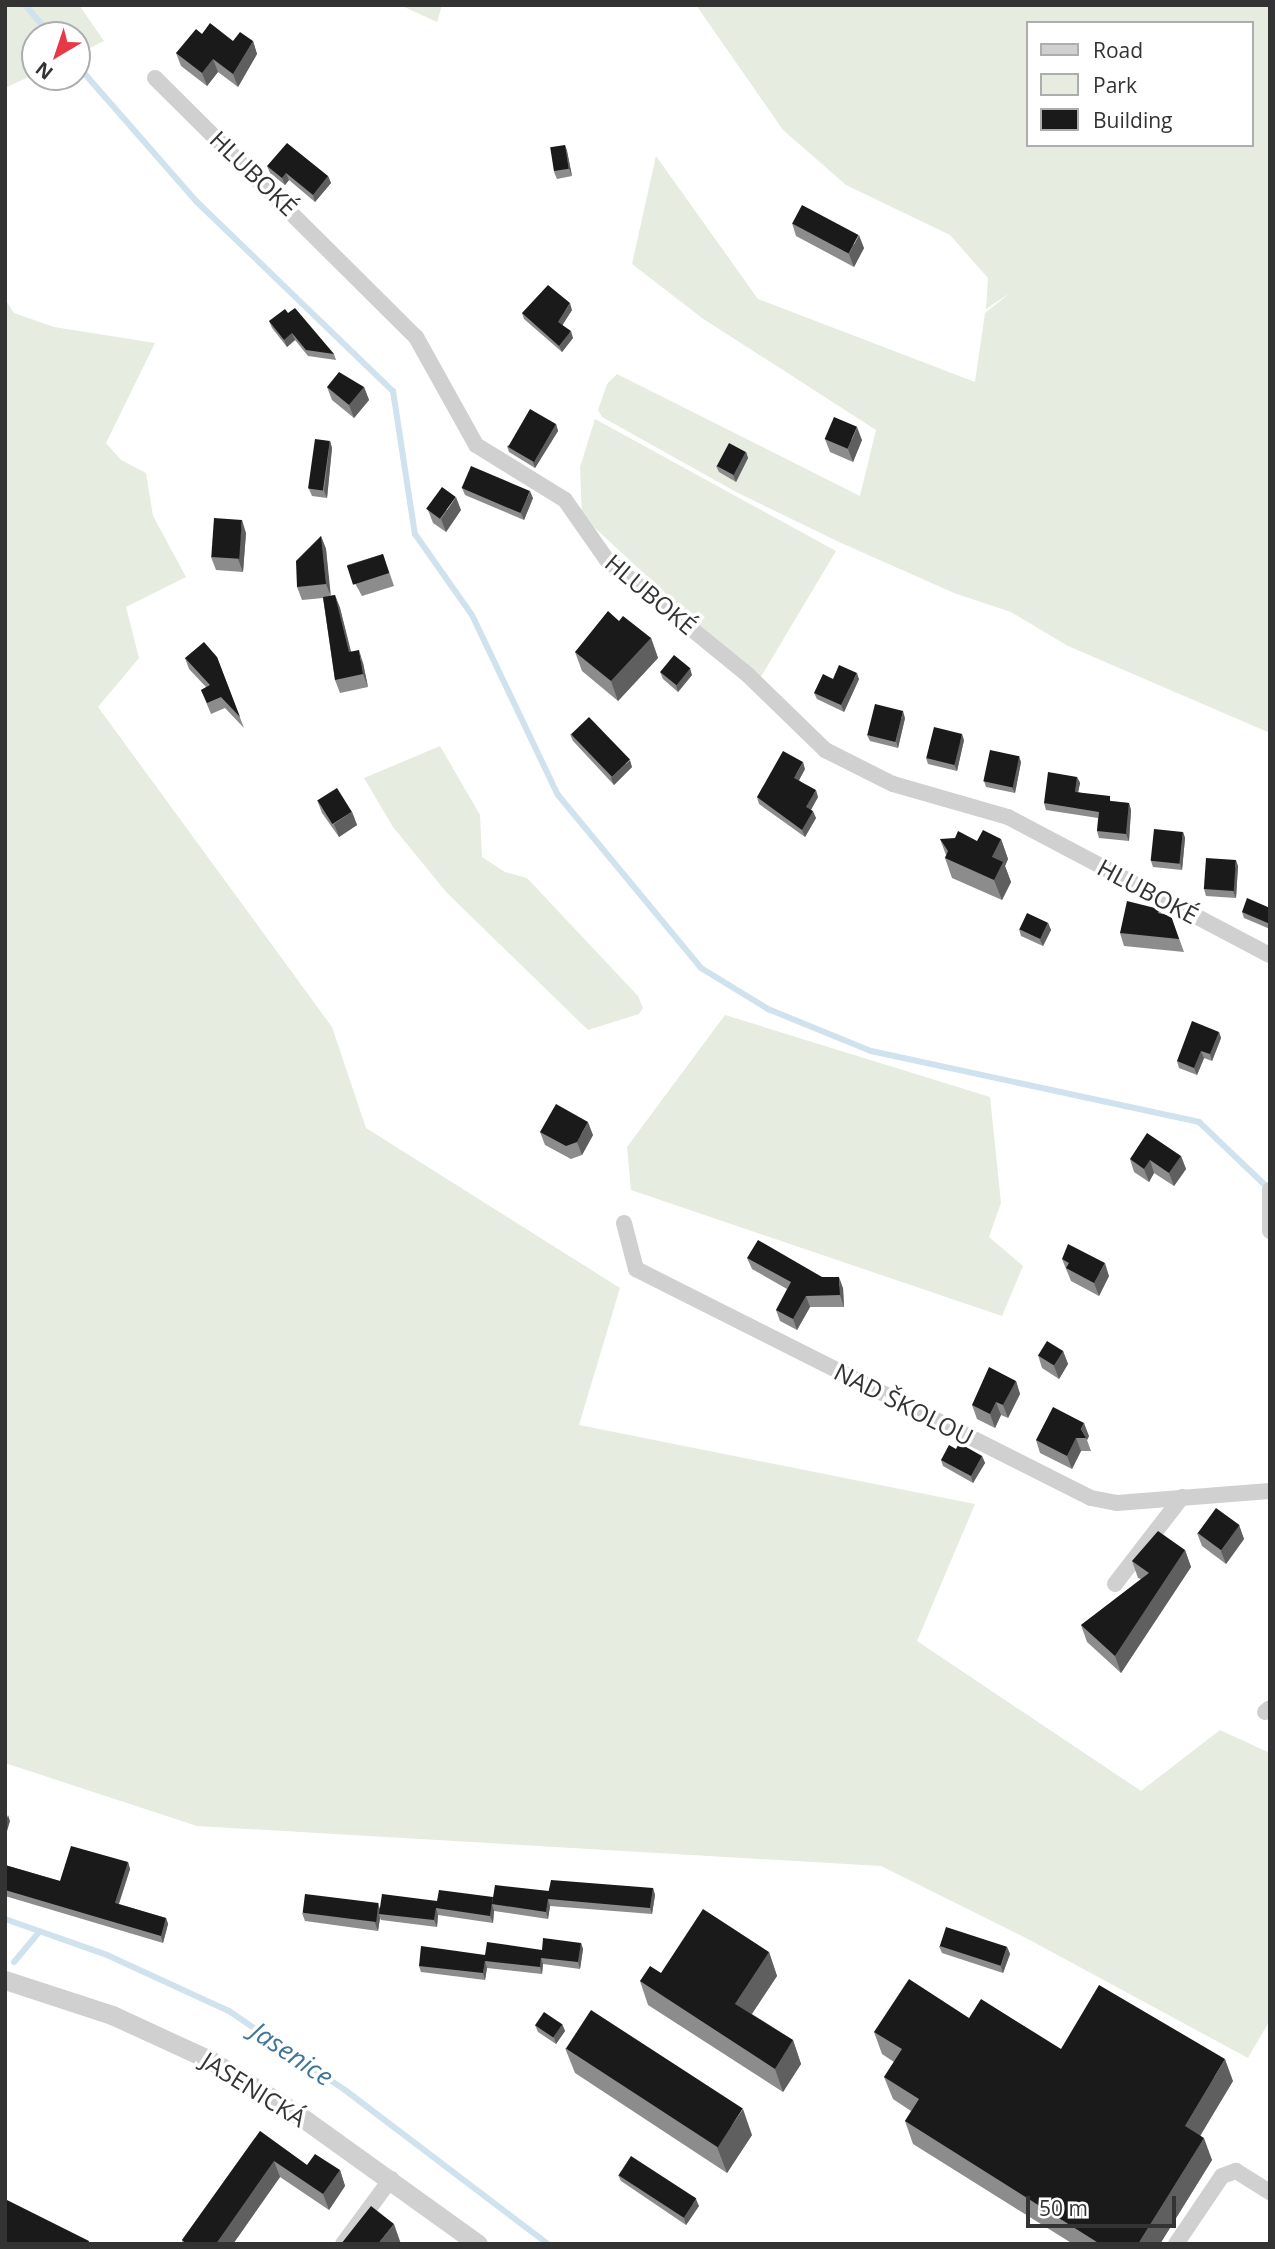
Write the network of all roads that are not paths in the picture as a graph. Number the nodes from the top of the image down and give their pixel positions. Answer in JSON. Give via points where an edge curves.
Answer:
{"nodes":[{"id":1,"x":155,"y":78,"type":"dead end"},
{"id":2,"x":1270,"y":955,"type":"edge"},
{"id":3,"x":1270,"y":1190,"type":"edge"},
{"id":4,"x":1269,"y":1204,"type":"edge"},
{"id":5,"x":624,"y":1223,"type":"dead end"},
{"id":6,"x":1270,"y":1231,"type":"edge"},
{"id":7,"x":1270,"y":1491,"type":"edge"},
{"id":8,"x":1182,"y":1497,"type":"junction"},
{"id":9,"x":1115,"y":1584,"type":"dead end"},
{"id":10,"x":5,"y":1980,"type":"edge"},
{"id":11,"x":391,"y":2179,"type":"junction"},
{"id":12,"x":1270,"y":2192,"type":"edge"},
{"id":13,"x":343,"y":2244,"type":"edge"},
{"id":14,"x":478,"y":2244,"type":"edge"},
{"id":15,"x":1176,"y":2244,"type":"edge"}],
"edges":[{"from":1,"to":2,"type":"street","name":"HLUBOKÉ","via":[[416,337],[476,445],[565,500],[607,560],[748,675],[825,750],[893,784],[1008,817]]},
{"from":3,"to":4,"type":"street"},
{"from":4,"to":6,"type":"street"},
{"from":5,"to":8,"type":"street","name":"NAD ŠKOLOU","via":[[636,1269],[1091,1498],[1117,1503]]},
{"from":7,"to":8,"type":"street","name":"NAD ŠKOLOU"},
{"from":8,"to":9,"type":"street"},
{"from":10,"to":11,"type":"street","name":"JASENICKÁ","via":[[112,2015],[212,2061]]},
{"from":11,"to":13,"type":"street"},
{"from":11,"to":14,"type":"street","name":"JASENICKÁ"},
{"from":12,"to":15,"type":"street","via":[[1236,2171],[1222,2176]]}]}
